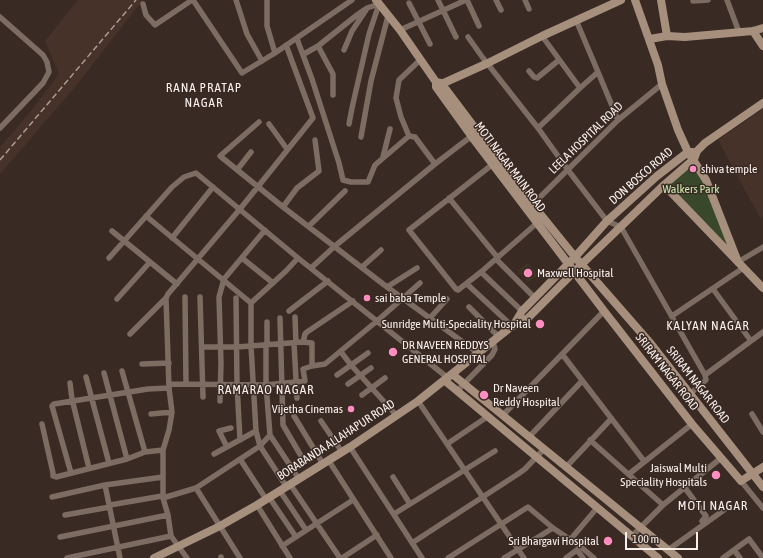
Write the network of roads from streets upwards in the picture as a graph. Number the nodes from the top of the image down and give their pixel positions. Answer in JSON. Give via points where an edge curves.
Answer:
{"nodes":[{"id":1,"x":192,"y":0,"type":"edge"},
{"id":2,"x":236,"y":0,"type":"edge"},
{"id":3,"x":267,"y":0,"type":"edge"},
{"id":4,"x":352,"y":0,"type":"edge"},
{"id":5,"x":438,"y":0,"type":"edge"},
{"id":6,"x":466,"y":0,"type":"edge"},
{"id":7,"x":496,"y":0,"type":"edge"},
{"id":8,"x":525,"y":0,"type":"edge"},
{"id":9,"x":621,"y":0,"type":"edge"},
{"id":10,"x":635,"y":0,"type":"edge"},
{"id":11,"x":661,"y":0,"type":"edge"},
{"id":12,"x":666,"y":0,"type":"edge"},
{"id":13,"x":708,"y":0,"type":"edge"},
{"id":14,"x":727,"y":0,"type":"edge"},
{"id":15,"x":693,"y":1,"type":"dead end"},
{"id":16,"x":377,"y":2,"type":"edge"},
{"id":17,"x":409,"y":3,"type":"dead end"},
{"id":18,"x":143,"y":4,"type":"dead end"},
{"id":19,"x":367,"y":8,"type":"junction"},
{"id":20,"x":529,"y":9,"type":"dead end"},
{"id":21,"x":442,"y":10,"type":"junction"},
{"id":22,"x":501,"y":10,"type":"dead end"},
{"id":23,"x":388,"y":16,"type":"junction"},
{"id":24,"x":0,"y":17,"type":"edge"},
{"id":25,"x":576,"y":20,"type":"junction"},
{"id":26,"x":419,"y":21,"type":"junction"},
{"id":27,"x":479,"y":26,"type":"dead end"},
{"id":28,"x":763,"y":28,"type":"edge"},
{"id":29,"x":400,"y":30,"type":"junction"},
{"id":30,"x":753,"y":31,"type":"junction"},
{"id":31,"x":667,"y":32,"type":"junction"},
{"id":32,"x":739,"y":32,"type":"junction"},
{"id":33,"x":542,"y":36,"type":"junction"},
{"id":34,"x":456,"y":37,"type":"dead end"},
{"id":35,"x":468,"y":37,"type":"dead end"},
{"id":36,"x":297,"y":39,"type":"junction"},
{"id":37,"x":650,"y":39,"type":"junction"},
{"id":38,"x":430,"y":44,"type":"dead end"},
{"id":39,"x":286,"y":45,"type":"junction"},
{"id":40,"x":318,"y":46,"type":"junction"},
{"id":41,"x":763,"y":46,"type":"edge"},
{"id":42,"x":344,"y":50,"type":"dead end"},
{"id":43,"x":274,"y":53,"type":"junction"},
{"id":44,"x":304,"y":54,"type":"junction"},
{"id":45,"x":420,"y":60,"type":"junction"},
{"id":46,"x":559,"y":60,"type":"junction"},
{"id":47,"x":262,"y":61,"type":"junction"},
{"id":48,"x":488,"y":64,"type":"junction"},
{"id":49,"x":529,"y":70,"type":"dead end"},
{"id":50,"x":598,"y":72,"type":"junction"},
{"id":51,"x":437,"y":84,"type":"junction"},
{"id":52,"x":662,"y":84,"type":"junction"},
{"id":53,"x":580,"y":88,"type":"junction"},
{"id":54,"x":333,"y":95,"type":"dead end"},
{"id":55,"x":763,"y":103,"type":"edge"},
{"id":56,"x":618,"y":120,"type":"junction"},
{"id":57,"x":259,"y":122,"type":"dead end"},
{"id":58,"x":269,"y":124,"type":"dead end"},
{"id":59,"x":349,"y":124,"type":"dead end"},
{"id":60,"x":0,"y":127,"type":"edge"},
{"id":61,"x":538,"y":128,"type":"junction"},
{"id":62,"x":390,"y":129,"type":"dead end"},
{"id":63,"x":475,"y":134,"type":"junction"},
{"id":64,"x":409,"y":136,"type":"junction"},
{"id":65,"x":361,"y":137,"type":"dead end"},
{"id":66,"x":315,"y":140,"type":"dead end"},
{"id":67,"x":288,"y":149,"type":"junction"},
{"id":68,"x":251,"y":152,"type":"dead end"},
{"id":69,"x":688,"y":152,"type":"junction"},
{"id":70,"x":696,"y":155,"type":"junction"},
{"id":71,"x":383,"y":158,"type":"junction"},
{"id":72,"x":435,"y":164,"type":"junction"},
{"id":73,"x":493,"y":164,"type":"junction"},
{"id":74,"x":237,"y":170,"type":"junction"},
{"id":75,"x":568,"y":170,"type":"junction"},
{"id":76,"x":664,"y":185,"type":"junction"},
{"id":77,"x":258,"y":186,"type":"junction"},
{"id":78,"x":213,"y":187,"type":"junction"},
{"id":79,"x":345,"y":191,"type":"dead end"},
{"id":80,"x":449,"y":198,"type":"junction"},
{"id":81,"x":283,"y":207,"type":"junction"},
{"id":82,"x":530,"y":208,"type":"junction"},
{"id":83,"x":240,"y":210,"type":"junction"},
{"id":84,"x":146,"y":216,"type":"junction"},
{"id":85,"x":607,"y":222,"type":"junction"},
{"id":86,"x":537,"y":224,"type":"junction"},
{"id":87,"x":309,"y":226,"type":"junction"},
{"id":88,"x":621,"y":227,"type":"junction"},
{"id":89,"x":265,"y":230,"type":"junction"},
{"id":90,"x":112,"y":231,"type":"dead end"},
{"id":91,"x":172,"y":238,"type":"junction"},
{"id":92,"x":124,"y":241,"type":"junction"},
{"id":93,"x":335,"y":246,"type":"junction"},
{"id":94,"x":763,"y":247,"type":"edge"},
{"id":95,"x":381,"y":250,"type":"dead end"},
{"id":96,"x":575,"y":257,"type":"junction"},
{"id":97,"x":109,"y":258,"type":"dead end"},
{"id":98,"x":242,"y":258,"type":"junction"},
{"id":99,"x":298,"y":258,"type":"junction"},
{"id":100,"x":497,"y":258,"type":"junction"},
{"id":101,"x":198,"y":259,"type":"junction"},
{"id":102,"x":150,"y":262,"type":"junction"},
{"id":103,"x":568,"y":264,"type":"junction"},
{"id":104,"x":582,"y":264,"type":"junction"},
{"id":105,"x":741,"y":265,"type":"junction"},
{"id":106,"x":362,"y":267,"type":"junction"},
{"id":107,"x":311,"y":268,"type":"junction"},
{"id":108,"x":417,"y":268,"type":"dead end"},
{"id":109,"x":481,"y":272,"type":"junction"},
{"id":110,"x":574,"y":272,"type":"junction"},
{"id":111,"x":224,"y":280,"type":"junction"},
{"id":112,"x":328,"y":281,"type":"junction"},
{"id":113,"x":273,"y":283,"type":"junction"},
{"id":114,"x":420,"y":283,"type":"dead end"},
{"id":115,"x":177,"y":284,"type":"junction"},
{"id":116,"x":467,"y":284,"type":"junction"},
{"id":117,"x":387,"y":286,"type":"junction"},
{"id":118,"x":763,"y":288,"type":"edge"},
{"id":119,"x":713,"y":289,"type":"junction"},
{"id":120,"x":185,"y":297,"type":"dead end"},
{"id":121,"x":200,"y":297,"type":"dead end"},
{"id":122,"x":166,"y":298,"type":"junction"},
{"id":123,"x":236,"y":298,"type":"dead end"},
{"id":124,"x":403,"y":298,"type":"junction"},
{"id":125,"x":535,"y":298,"type":"junction"},
{"id":126,"x":117,"y":299,"type":"dead end"},
{"id":127,"x":447,"y":299,"type":"dead end"},
{"id":128,"x":353,"y":301,"type":"junction"},
{"id":129,"x":251,"y":303,"type":"junction"},
{"id":130,"x":469,"y":307,"type":"dead end"},
{"id":131,"x":289,"y":311,"type":"dead end"},
{"id":132,"x":522,"y":311,"type":"junction"},
{"id":133,"x":604,"y":312,"type":"junction"},
{"id":134,"x":672,"y":316,"type":"junction"},
{"id":135,"x":295,"y":317,"type":"dead end"},
{"id":136,"x":280,"y":318,"type":"dead end"},
{"id":137,"x":430,"y":318,"type":"junction"},
{"id":138,"x":377,"y":321,"type":"junction"},
{"id":139,"x":267,"y":322,"type":"dead end"},
{"id":140,"x":512,"y":326,"type":"junction"},
{"id":141,"x":763,"y":332,"type":"edge"},
{"id":142,"x":130,"y":334,"type":"dead end"},
{"id":143,"x":496,"y":339,"type":"junction"},
{"id":144,"x":751,"y":341,"type":"junction"},
{"id":145,"x":303,"y":342,"type":"junction"},
{"id":146,"x":295,"y":343,"type":"junction"},
{"id":147,"x":280,"y":344,"type":"junction"},
{"id":148,"x":267,"y":345,"type":"junction"},
{"id":149,"x":251,"y":346,"type":"junction"},
{"id":150,"x":202,"y":347,"type":"junction"},
{"id":151,"x":236,"y":347,"type":"junction"},
{"id":152,"x":219,"y":348,"type":"junction"},
{"id":153,"x":341,"y":352,"type":"junction"},
{"id":154,"x":368,"y":353,"type":"dead end"},
{"id":155,"x":478,"y":353,"type":"junction"},
{"id":156,"x":562,"y":354,"type":"junction"},
{"id":157,"x":169,"y":363,"type":"junction"},
{"id":158,"x":142,"y":364,"type":"dead end"},
{"id":159,"x":351,"y":365,"type":"junction"},
{"id":160,"x":312,"y":366,"type":"junction"},
{"id":161,"x":371,"y":368,"type":"dead end"},
{"id":162,"x":122,"y":371,"type":"dead end"},
{"id":163,"x":104,"y":373,"type":"dead end"},
{"id":164,"x":337,"y":375,"type":"dead end"},
{"id":165,"x":360,"y":375,"type":"junction"},
{"id":166,"x":705,"y":375,"type":"junction"},
{"id":167,"x":86,"y":377,"type":"dead end"},
{"id":168,"x":448,"y":377,"type":"junction"},
{"id":169,"x":385,"y":378,"type":"dead end"},
{"id":170,"x":296,"y":381,"type":"junction"},
{"id":171,"x":582,"y":381,"type":"junction"},
{"id":172,"x":70,"y":383,"type":"dead end"},
{"id":173,"x":282,"y":383,"type":"junction"},
{"id":174,"x":186,"y":384,"type":"junction"},
{"id":175,"x":348,"y":384,"type":"dead end"},
{"id":176,"x":465,"y":384,"type":"junction"},
{"id":177,"x":203,"y":385,"type":"junction"},
{"id":178,"x":220,"y":385,"type":"junction"},
{"id":179,"x":237,"y":385,"type":"junction"},
{"id":180,"x":252,"y":385,"type":"junction"},
{"id":181,"x":266,"y":385,"type":"junction"},
{"id":182,"x":169,"y":386,"type":"junction"},
{"id":183,"x":371,"y":388,"type":"junction"},
{"id":184,"x":456,"y":391,"type":"junction"},
{"id":185,"x":128,"y":393,"type":"junction"},
{"id":186,"x":690,"y":394,"type":"junction"},
{"id":187,"x":110,"y":395,"type":"junction"},
{"id":188,"x":362,"y":395,"type":"dead end"},
{"id":189,"x":203,"y":397,"type":"dead end"},
{"id":190,"x":297,"y":398,"type":"dead end"},
{"id":191,"x":92,"y":399,"type":"junction"},
{"id":192,"x":418,"y":400,"type":"junction"},
{"id":193,"x":220,"y":401,"type":"dead end"},
{"id":194,"x":72,"y":402,"type":"junction"},
{"id":195,"x":172,"y":412,"type":"junction"},
{"id":196,"x":151,"y":414,"type":"dead end"},
{"id":197,"x":752,"y":414,"type":"dead end"},
{"id":198,"x":396,"y":415,"type":"junction"},
{"id":199,"x":503,"y":415,"type":"junction"},
{"id":200,"x":294,"y":416,"type":"dead end"},
{"id":201,"x":487,"y":417,"type":"junction"},
{"id":202,"x":611,"y":419,"type":"junction"},
{"id":203,"x":321,"y":421,"type":"dead end"},
{"id":204,"x":42,"y":424,"type":"dead end"},
{"id":205,"x":692,"y":424,"type":"junction"},
{"id":206,"x":231,"y":428,"type":"dead end"},
{"id":207,"x":762,"y":430,"type":"edge"},
{"id":208,"x":256,"y":431,"type":"junction"},
{"id":209,"x":270,"y":435,"type":"junction"},
{"id":210,"x":529,"y":437,"type":"junction"},
{"id":211,"x":240,"y":440,"type":"junction"},
{"id":212,"x":590,"y":440,"type":"junction"},
{"id":213,"x":447,"y":444,"type":"junction"},
{"id":214,"x":260,"y":446,"type":"junction"},
{"id":215,"x":227,"y":447,"type":"junction"},
{"id":216,"x":350,"y":447,"type":"junction"},
{"id":217,"x":544,"y":449,"type":"junction"},
{"id":218,"x":164,"y":450,"type":"junction"},
{"id":219,"x":495,"y":451,"type":"dead end"},
{"id":220,"x":145,"y":452,"type":"junction"},
{"id":221,"x":342,"y":452,"type":"junction"},
{"id":222,"x":214,"y":454,"type":"dead end"},
{"id":223,"x":127,"y":458,"type":"junction"},
{"id":224,"x":536,"y":458,"type":"junction"},
{"id":225,"x":721,"y":458,"type":"junction"},
{"id":226,"x":240,"y":459,"type":"junction"},
{"id":227,"x":304,"y":460,"type":"dead end"},
{"id":228,"x":644,"y":461,"type":"junction"},
{"id":229,"x":109,"y":463,"type":"junction"},
{"id":230,"x":326,"y":463,"type":"junction"},
{"id":231,"x":566,"y":467,"type":"junction"},
{"id":232,"x":763,"y":467,"type":"edge"},
{"id":233,"x":89,"y":468,"type":"junction"},
{"id":234,"x":464,"y":471,"type":"junction"},
{"id":235,"x":71,"y":473,"type":"junction"},
{"id":236,"x":629,"y":474,"type":"junction"},
{"id":237,"x":752,"y":474,"type":"junction"},
{"id":238,"x":163,"y":477,"type":"junction"},
{"id":239,"x":394,"y":477,"type":"dead end"},
{"id":240,"x":299,"y":479,"type":"junction"},
{"id":241,"x":741,"y":482,"type":"junction"},
{"id":242,"x":105,"y":485,"type":"junction"},
{"id":243,"x":285,"y":487,"type":"junction"},
{"id":244,"x":763,"y":487,"type":"edge"},
{"id":245,"x":196,"y":488,"type":"junction"},
{"id":246,"x":685,"y":488,"type":"junction"},
{"id":247,"x":52,"y":497,"type":"dead end"},
{"id":248,"x":483,"y":497,"type":"junction"},
{"id":249,"x":163,"y":498,"type":"junction"},
{"id":250,"x":268,"y":498,"type":"junction"},
{"id":251,"x":353,"y":500,"type":"junction"},
{"id":252,"x":410,"y":504,"type":"junction"},
{"id":253,"x":257,"y":505,"type":"junction"},
{"id":254,"x":663,"y":505,"type":"junction"},
{"id":255,"x":110,"y":507,"type":"junction"},
{"id":256,"x":598,"y":508,"type":"junction"},
{"id":257,"x":763,"y":508,"type":"edge"},
{"id":258,"x":724,"y":510,"type":"dead end"},
{"id":259,"x":394,"y":514,"type":"junction"},
{"id":260,"x":65,"y":515,"type":"dead end"},
{"id":261,"x":168,"y":515,"type":"junction"},
{"id":262,"x":702,"y":521,"type":"dead end"},
{"id":263,"x":317,"y":523,"type":"junction"},
{"id":264,"x":500,"y":525,"type":"junction"},
{"id":265,"x":220,"y":526,"type":"junction"},
{"id":266,"x":114,"y":527,"type":"junction"},
{"id":267,"x":640,"y":527,"type":"junction"},
{"id":268,"x":553,"y":528,"type":"junction"},
{"id":269,"x":306,"y":530,"type":"junction"},
{"id":270,"x":376,"y":535,"type":"junction"},
{"id":271,"x":171,"y":536,"type":"junction"},
{"id":272,"x":632,"y":536,"type":"junction"},
{"id":273,"x":60,"y":537,"type":"dead end"},
{"id":274,"x":296,"y":537,"type":"junction"},
{"id":275,"x":570,"y":540,"type":"junction"},
{"id":276,"x":412,"y":543,"type":"junction"},
{"id":277,"x":178,"y":546,"type":"junction"},
{"id":278,"x":282,"y":546,"type":"junction"},
{"id":279,"x":118,"y":547,"type":"junction"},
{"id":280,"x":579,"y":549,"type":"junction"},
{"id":281,"x":517,"y":550,"type":"junction"},
{"id":282,"x":668,"y":550,"type":"junction"},
{"id":283,"x":734,"y":550,"type":"junction"},
{"id":284,"x":158,"y":557,"type":"edge"},
{"id":285,"x":67,"y":558,"type":"edge"},
{"id":286,"x":120,"y":558,"type":"edge"},
{"id":287,"x":187,"y":558,"type":"edge"},
{"id":288,"x":240,"y":558,"type":"edge"},
{"id":289,"x":290,"y":558,"type":"edge"},
{"id":290,"x":341,"y":558,"type":"edge"},
{"id":291,"x":391,"y":558,"type":"edge"},
{"id":292,"x":422,"y":558,"type":"edge"},
{"id":293,"x":448,"y":558,"type":"edge"},
{"id":294,"x":504,"y":558,"type":"edge"},
{"id":295,"x":524,"y":558,"type":"edge"},
{"id":296,"x":566,"y":558,"type":"edge"},
{"id":297,"x":583,"y":558,"type":"edge"},
{"id":298,"x":594,"y":558,"type":"edge"},
{"id":299,"x":658,"y":558,"type":"edge"},
{"id":300,"x":678,"y":558,"type":"edge"},
{"id":301,"x":723,"y":558,"type":"edge"},
{"id":302,"x":740,"y":558,"type":"edge"},
{"id":303,"x":762,"y":558,"type":"edge"}],
"edges":[{"from":1,"to":18,"type":"street","via":[[155,25],[146,15]]},
{"from":1,"to":47,"type":"street","via":[[242,73]]},
{"from":2,"to":47,"type":"street","via":[[247,34]]},
{"from":3,"to":43,"type":"street","via":[[267,26]]},
{"from":4,"to":36,"type":"street"},
{"from":5,"to":21,"type":"street"},
{"from":6,"to":21,"type":"street"},
{"from":6,"to":27,"type":"street"},
{"from":7,"to":22,"type":"street"},
{"from":8,"to":20,"type":"street"},
{"from":9,"to":25,"type":"street"},
{"from":10,"to":37,"type":"street"},
{"from":11,"to":31,"type":"street"},
{"from":12,"to":31,"type":"street"},
{"from":13,"to":15,"type":"street"},
{"from":14,"to":32,"type":"street"},
{"from":16,"to":19,"type":"street"},
{"from":16,"to":23,"type":"street","name":"MOTI NAGAR MAIN ROAD"},
{"from":16,"to":59,"type":"street"},
{"from":17,"to":26,"type":"street"},
{"from":19,"to":40,"type":"street"},
{"from":19,"to":42,"type":"street","via":[[352,31]]},
{"from":21,"to":26,"type":"street"},
{"from":21,"to":34,"type":"street"},
{"from":23,"to":29,"type":"street","name":"MOTI NAGAR MAIN ROAD"},
{"from":23,"to":65,"type":"street","via":[[371,81]]},
{"from":24,"to":60,"type":"street","via":[[43,55],[49,72],[43,83]]},
{"from":25,"to":33,"type":"street"},
{"from":25,"to":50,"type":"street"},
{"from":26,"to":29,"type":"street"},
{"from":26,"to":38,"type":"street"},
{"from":28,"to":30,"type":"street"},
{"from":29,"to":45,"type":"street","name":"MOTI NAGAR MAIN ROAD"},
{"from":30,"to":32,"type":"street"},
{"from":30,"to":41,"type":"street"},
{"from":31,"to":32,"type":"street","via":[[685,36]]},
{"from":31,"to":37,"type":"street"},
{"from":33,"to":46,"type":"street"},
{"from":33,"to":48,"type":"street"},
{"from":35,"to":48,"type":"street"},
{"from":36,"to":39,"type":"street"},
{"from":36,"to":44,"type":"street"},
{"from":37,"to":52,"type":"street"},
{"from":39,"to":43,"type":"street"},
{"from":39,"to":67,"type":"street","via":[[313,118]]},
{"from":40,"to":44,"type":"street"},
{"from":40,"to":54,"type":"street","via":[[333,74]]},
{"from":43,"to":47,"type":"street"},
{"from":44,"to":71,"type":"street","via":[[343,180],[370,181],[375,165]]},
{"from":45,"to":51,"type":"street","name":"MOTI NAGAR MAIN ROAD"},
{"from":45,"to":64,"type":"street","via":[[400,80],[396,98]]},
{"from":46,"to":49,"type":"street","via":[[537,78]]},
{"from":46,"to":53,"type":"street"},
{"from":48,"to":51,"type":"street"},
{"from":48,"to":61,"type":"street"},
{"from":50,"to":53,"type":"street"},
{"from":50,"to":56,"type":"street"},
{"from":51,"to":63,"type":"street","name":"MOTI NAGAR MAIN ROAD"},
{"from":52,"to":56,"type":"street","name":"LEELA HOSPITAL ROAD"},
{"from":52,"to":69,"type":"street"},
{"from":53,"to":61,"type":"street"},
{"from":55,"to":70,"type":"street","name":"DON BOSCO ROAD","via":[[714,137]]},
{"from":56,"to":75,"type":"street","name":"LEELA HOSPITAL ROAD"},
{"from":57,"to":74,"type":"street","via":[[220,156]]},
{"from":58,"to":67,"type":"street"},
{"from":61,"to":75,"type":"street"},
{"from":62,"to":71,"type":"street"},
{"from":63,"to":72,"type":"street"},
{"from":63,"to":73,"type":"street","name":"MOTI NAGAR MAIN ROAD"},
{"from":63,"to":82,"type":"street","name":"MOTI NAGAR MAIN ROAD"},
{"from":64,"to":71,"type":"street"},
{"from":64,"to":72,"type":"street","via":[[415,137]]},
{"from":66,"to":81,"type":"street","via":[[320,171],[297,188]]},
{"from":67,"to":77,"type":"street"},
{"from":68,"to":74,"type":"street"},
{"from":69,"to":70,"type":"street"},
{"from":69,"to":85,"type":"street","name":"DON BOSCO ROAD","via":[[657,176]]},
{"from":70,"to":76,"type":"street","name":"DON BOSCO ROAD"},
{"from":70,"to":105,"type":"street"},
{"from":72,"to":93,"type":"street"},
{"from":73,"to":80,"type":"street"},
{"from":73,"to":82,"type":"street","name":"MOTI NAGAR MAIN ROAD"},
{"from":74,"to":77,"type":"street"},
{"from":75,"to":82,"type":"street","name":"LEELA HOSPITAL ROAD"},
{"from":75,"to":85,"type":"street"},
{"from":76,"to":88,"type":"street","name":"DON BOSCO ROAD"},
{"from":76,"to":105,"type":"street"},
{"from":77,"to":81,"type":"street"},
{"from":77,"to":83,"type":"street"},
{"from":78,"to":83,"type":"street"},
{"from":78,"to":84,"type":"street","via":[[196,173],[184,177]]},
{"from":78,"to":91,"type":"street"},
{"from":79,"to":87,"type":"street"},
{"from":80,"to":100,"type":"street"},
{"from":80,"to":116,"type":"street","via":[[408,230],[456,289]]},
{"from":81,"to":87,"type":"street"},
{"from":82,"to":86,"type":"street","name":"MOTI NAGAR MAIN ROAD"},
{"from":82,"to":96,"type":"street","name":"MOTI NAGAR MAIN ROAD"},
{"from":83,"to":89,"type":"street"},
{"from":83,"to":101,"type":"street"},
{"from":84,"to":91,"type":"street"},
{"from":84,"to":92,"type":"street"},
{"from":85,"to":88,"type":"street"},
{"from":85,"to":96,"type":"street","name":"DON BOSCO ROAD"},
{"from":86,"to":100,"type":"street"},
{"from":86,"to":103,"type":"street","name":"MOTI NAGAR MAIN ROAD"},
{"from":87,"to":93,"type":"street"},
{"from":88,"to":104,"type":"street","name":"DON BOSCO ROAD"},
{"from":88,"to":134,"type":"street"},
{"from":89,"to":98,"type":"street"},
{"from":89,"to":99,"type":"street"},
{"from":90,"to":92,"type":"street"},
{"from":91,"to":101,"type":"street"},
{"from":92,"to":97,"type":"street"},
{"from":92,"to":102,"type":"street"},
{"from":93,"to":106,"type":"street"},
{"from":93,"to":107,"type":"street"},
{"from":94,"to":105,"type":"street"},
{"from":95,"to":106,"type":"street"},
{"from":96,"to":103,"type":"street","name":"BORABANDA ALLAHAPUR ROAD"},
{"from":96,"to":104,"type":"street","name":"SRIRAM NAGAR ROAD"},
{"from":98,"to":111,"type":"street"},
{"from":98,"to":113,"type":"street"},
{"from":99,"to":107,"type":"street"},
{"from":99,"to":113,"type":"street"},
{"from":100,"to":109,"type":"street"},
{"from":100,"to":125,"type":"street"},
{"from":101,"to":111,"type":"street"},
{"from":101,"to":115,"type":"street"},
{"from":102,"to":115,"type":"street"},
{"from":102,"to":126,"type":"street"},
{"from":103,"to":110,"type":"street","name":"SRIRAM NAGAR ROAD"},
{"from":103,"to":125,"type":"street","name":"BORABANDA ALLAHAPUR ROAD"},
{"from":104,"to":110,"type":"street","name":"BORABANDA ALLAHAPUR ROAD"},
{"from":104,"to":186,"type":"street","name":"SRIRAM NAGAR ROAD"},
{"from":105,"to":118,"type":"street"},
{"from":105,"to":119,"type":"street"},
{"from":106,"to":117,"type":"street"},
{"from":107,"to":112,"type":"street"},
{"from":108,"to":117,"type":"street"},
{"from":109,"to":116,"type":"street"},
{"from":109,"to":132,"type":"street"},
{"from":110,"to":133,"type":"street","name":"SRIRAM NAGAR ROAD"},
{"from":110,"to":140,"type":"street","name":"BORABANDA ALLAHAPUR ROAD","via":[[528,318]]},
{"from":111,"to":129,"type":"street"},
{"from":111,"to":152,"type":"street","via":[[219,297]]},
{"from":112,"to":128,"type":"street"},
{"from":112,"to":131,"type":"street"},
{"from":113,"to":129,"type":"street"},
{"from":114,"to":124,"type":"street"},
{"from":115,"to":122,"type":"street"},
{"from":116,"to":140,"type":"street"},
{"from":117,"to":124,"type":"street"},
{"from":119,"to":134,"type":"street"},
{"from":119,"to":144,"type":"street"},
{"from":120,"to":174,"type":"street"},
{"from":121,"to":150,"type":"street"},
{"from":122,"to":142,"type":"street"},
{"from":122,"to":157,"type":"street"},
{"from":123,"to":151,"type":"street"},
{"from":124,"to":137,"type":"street"},
{"from":124,"to":138,"type":"street"},
{"from":125,"to":132,"type":"street","name":"BORABANDA ALLAHAPUR ROAD"},
{"from":127,"to":137,"type":"street"},
{"from":128,"to":138,"type":"street"},
{"from":128,"to":145,"type":"street","via":[[307,332]]},
{"from":129,"to":149,"type":"street"},
{"from":130,"to":143,"type":"street"},
{"from":132,"to":140,"type":"street","name":"BORABANDA ALLAHAPUR ROAD"},
{"from":133,"to":156,"type":"street"},
{"from":133,"to":205,"type":"street","name":"SRIRAM NAGAR ROAD"},
{"from":134,"to":166,"type":"street"},
{"from":135,"to":146,"type":"street"},
{"from":136,"to":147,"type":"street"},
{"from":137,"to":155,"type":"street"},
{"from":138,"to":153,"type":"street"},
{"from":138,"to":168,"type":"street"},
{"from":139,"to":148,"type":"street"},
{"from":140,"to":143,"type":"street","name":"BORABANDA ALLAHAPUR ROAD"},
{"from":141,"to":144,"type":"street"},
{"from":143,"to":155,"type":"street","name":"BORABANDA ALLAHAPUR ROAD"},
{"from":143,"to":176,"type":"street","via":[[492,355]]},
{"from":144,"to":166,"type":"street"},
{"from":145,"to":146,"type":"street"},
{"from":145,"to":160,"type":"street","via":[[312,343]]},
{"from":146,"to":147,"type":"street"},
{"from":146,"to":170,"type":"street"},
{"from":147,"to":148,"type":"street"},
{"from":147,"to":173,"type":"street"},
{"from":148,"to":149,"type":"street"},
{"from":148,"to":181,"type":"street"},
{"from":149,"to":151,"type":"street"},
{"from":149,"to":180,"type":"street"},
{"from":150,"to":152,"type":"street"},
{"from":150,"to":177,"type":"street"},
{"from":151,"to":152,"type":"street"},
{"from":151,"to":179,"type":"street"},
{"from":152,"to":178,"type":"street"},
{"from":153,"to":159,"type":"street"},
{"from":153,"to":160,"type":"street","via":[[325,364]]},
{"from":154,"to":159,"type":"street"},
{"from":155,"to":168,"type":"street","name":"BORABANDA ALLAHAPUR ROAD"},
{"from":156,"to":171,"type":"street"},
{"from":156,"to":199,"type":"street"},
{"from":157,"to":158,"type":"street"},
{"from":157,"to":182,"type":"street"},
{"from":159,"to":164,"type":"street"},
{"from":159,"to":165,"type":"street"},
{"from":160,"to":170,"type":"street","via":[[303,370],[305,381]]},
{"from":161,"to":165,"type":"street"},
{"from":162,"to":185,"type":"street"},
{"from":163,"to":187,"type":"street"},
{"from":165,"to":175,"type":"street"},
{"from":165,"to":183,"type":"street"},
{"from":166,"to":186,"type":"street","via":[[706,380]]},
{"from":167,"to":191,"type":"street"},
{"from":168,"to":176,"type":"street"},
{"from":168,"to":184,"type":"street"},
{"from":168,"to":192,"type":"street","name":"BORABANDA ALLAHAPUR ROAD"},
{"from":169,"to":183,"type":"street"},
{"from":170,"to":173,"type":"street"},
{"from":170,"to":190,"type":"street"},
{"from":171,"to":202,"type":"street"},
{"from":171,"to":210,"type":"street"},
{"from":172,"to":194,"type":"street"},
{"from":173,"to":181,"type":"street"},
{"from":173,"to":227,"type":"street","via":[[283,425]]},
{"from":174,"to":177,"type":"street"},
{"from":174,"to":182,"type":"street"},
{"from":176,"to":184,"type":"street"},
{"from":176,"to":199,"type":"street"},
{"from":177,"to":178,"type":"street"},
{"from":177,"to":189,"type":"street"},
{"from":178,"to":179,"type":"street"},
{"from":178,"to":193,"type":"street"},
{"from":179,"to":180,"type":"street"},
{"from":179,"to":211,"type":"street"},
{"from":180,"to":181,"type":"street"},
{"from":180,"to":208,"type":"street"},
{"from":181,"to":209,"type":"street"},
{"from":182,"to":185,"type":"street"},
{"from":182,"to":195,"type":"street"},
{"from":183,"to":188,"type":"street"},
{"from":183,"to":198,"type":"street"},
{"from":184,"to":201,"type":"street"},
{"from":185,"to":187,"type":"street"},
{"from":185,"to":220,"type":"street"},
{"from":186,"to":237,"type":"street","name":"SRIRAM NAGAR ROAD"},
{"from":187,"to":191,"type":"street"},
{"from":187,"to":223,"type":"street"},
{"from":191,"to":194,"type":"street"},
{"from":191,"to":229,"type":"street"},
{"from":192,"to":198,"type":"street","name":"BORABANDA ALLAHAPUR ROAD"},
{"from":192,"to":213,"type":"street"},
{"from":194,"to":233,"type":"street"},
{"from":194,"to":235,"type":"street","via":[[56,403],[52,406]]},
{"from":195,"to":196,"type":"street"},
{"from":195,"to":218,"type":"street"},
{"from":197,"to":207,"type":"street"},
{"from":198,"to":216,"type":"street","name":"BORABANDA ALLAHAPUR ROAD"},
{"from":199,"to":210,"type":"street"},
{"from":200,"to":230,"type":"street"},
{"from":201,"to":213,"type":"street"},
{"from":201,"to":224,"type":"street"},
{"from":202,"to":212,"type":"street"},
{"from":202,"to":228,"type":"street"},
{"from":203,"to":221,"type":"street"},
{"from":204,"to":235,"type":"street","via":[[53,476]]},
{"from":205,"to":225,"type":"street","name":"SRIRAM NAGAR ROAD"},
{"from":205,"to":228,"type":"street"},
{"from":206,"to":215,"type":"street","via":[[220,431]]},
{"from":208,"to":211,"type":"street"},
{"from":208,"to":214,"type":"street"},
{"from":209,"to":214,"type":"street"},
{"from":209,"to":240,"type":"street"},
{"from":210,"to":217,"type":"street"},
{"from":211,"to":215,"type":"street"},
{"from":212,"to":231,"type":"street"},
{"from":212,"to":236,"type":"street"},
{"from":213,"to":234,"type":"street"},
{"from":214,"to":226,"type":"street"},
{"from":214,"to":243,"type":"street"},
{"from":215,"to":222,"type":"street"},
{"from":216,"to":221,"type":"street","name":"BORABANDA ALLAHAPUR ROAD"},
{"from":216,"to":259,"type":"street"},
{"from":217,"to":224,"type":"street"},
{"from":217,"to":231,"type":"street"},
{"from":218,"to":220,"type":"street"},
{"from":218,"to":238,"type":"street"},
{"from":219,"to":234,"type":"street"},
{"from":220,"to":223,"type":"street"},
{"from":221,"to":230,"type":"street","name":"BORABANDA ALLAHAPUR ROAD"},
{"from":223,"to":229,"type":"street"},
{"from":224,"to":248,"type":"street","via":[[518,474]]},
{"from":224,"to":256,"type":"street"},
{"from":225,"to":241,"type":"street","name":"SRIRAM NAGAR ROAD"},
{"from":225,"to":246,"type":"street"},
{"from":226,"to":245,"type":"street"},
{"from":226,"to":250,"type":"street"},
{"from":228,"to":236,"type":"street"},
{"from":229,"to":233,"type":"street"},
{"from":230,"to":240,"type":"street","name":"BORABANDA ALLAHAPUR ROAD"},
{"from":230,"to":251,"type":"street"},
{"from":231,"to":267,"type":"street"},
{"from":232,"to":237,"type":"street"},
{"from":233,"to":235,"type":"street"},
{"from":234,"to":248,"type":"street"},
{"from":234,"to":252,"type":"street"},
{"from":236,"to":254,"type":"street"},
{"from":237,"to":241,"type":"street"},
{"from":237,"to":244,"type":"street","name":"SRIRAM NAGAR ROAD"},
{"from":238,"to":242,"type":"street"},
{"from":238,"to":249,"type":"street"},
{"from":239,"to":252,"type":"street"},
{"from":240,"to":243,"type":"street","name":"BORABANDA ALLAHAPUR ROAD"},
{"from":241,"to":257,"type":"street"},
{"from":242,"to":247,"type":"street"},
{"from":242,"to":255,"type":"street"},
{"from":243,"to":250,"type":"street","name":"BORABANDA ALLAHAPUR ROAD"},
{"from":243,"to":263,"type":"street"},
{"from":243,"to":269,"type":"street"},
{"from":245,"to":249,"type":"street"},
{"from":245,"to":265,"type":"street"},
{"from":246,"to":254,"type":"street"},
{"from":246,"to":262,"type":"street","via":[[706,516]]},
{"from":248,"to":264,"type":"street"},
{"from":248,"to":276,"type":"street"},
{"from":249,"to":255,"type":"street","via":[[162,496]]},
{"from":249,"to":261,"type":"street"},
{"from":250,"to":253,"type":"street","name":"BORABANDA ALLAHAPUR ROAD"},
{"from":250,"to":274,"type":"street"},
{"from":251,"to":263,"type":"street"},
{"from":251,"to":270,"type":"street"},
{"from":252,"to":259,"type":"street"},
{"from":253,"to":265,"type":"street","name":"BORABANDA ALLAHAPUR ROAD"},
{"from":253,"to":278,"type":"street"},
{"from":254,"to":267,"type":"street"},
{"from":255,"to":260,"type":"street"},
{"from":255,"to":266,"type":"street"},
{"from":256,"to":272,"type":"street"},
{"from":256,"to":275,"type":"street"},
{"from":258,"to":282,"type":"street"},
{"from":259,"to":276,"type":"street"},
{"from":261,"to":266,"type":"street"},
{"from":261,"to":271,"type":"street"},
{"from":263,"to":269,"type":"street"},
{"from":263,"to":290,"type":"street"},
{"from":264,"to":268,"type":"street","via":[[528,507]]},
{"from":264,"to":281,"type":"street"},
{"from":264,"to":293,"type":"street"},
{"from":265,"to":277,"type":"street","name":"BORABANDA ALLAHAPUR ROAD"},
{"from":265,"to":288,"type":"street"},
{"from":266,"to":273,"type":"street"},
{"from":266,"to":279,"type":"street"},
{"from":267,"to":272,"type":"street"},
{"from":267,"to":282,"type":"street"},
{"from":268,"to":275,"type":"street"},
{"from":268,"to":281,"type":"street"},
{"from":269,"to":274,"type":"street"},
{"from":270,"to":290,"type":"street"},
{"from":270,"to":291,"type":"street"},
{"from":271,"to":277,"type":"street"},
{"from":271,"to":279,"type":"street"},
{"from":272,"to":299,"type":"street"},
{"from":274,"to":278,"type":"street"},
{"from":275,"to":280,"type":"street"},
{"from":276,"to":292,"type":"street"},
{"from":277,"to":284,"type":"street","name":"BORABANDA ALLAHAPUR ROAD"},
{"from":277,"to":287,"type":"street"},
{"from":278,"to":289,"type":"street"},
{"from":279,"to":285,"type":"street"},
{"from":279,"to":286,"type":"street"},
{"from":280,"to":296,"type":"street"},
{"from":280,"to":297,"type":"street"},
{"from":280,"to":298,"type":"street"},
{"from":281,"to":294,"type":"street"},
{"from":281,"to":295,"type":"street"},
{"from":282,"to":300,"type":"street"},
{"from":283,"to":301,"type":"street"},
{"from":283,"to":302,"type":"street"},
{"from":283,"to":303,"type":"street","via":[[749,539]]}]}
